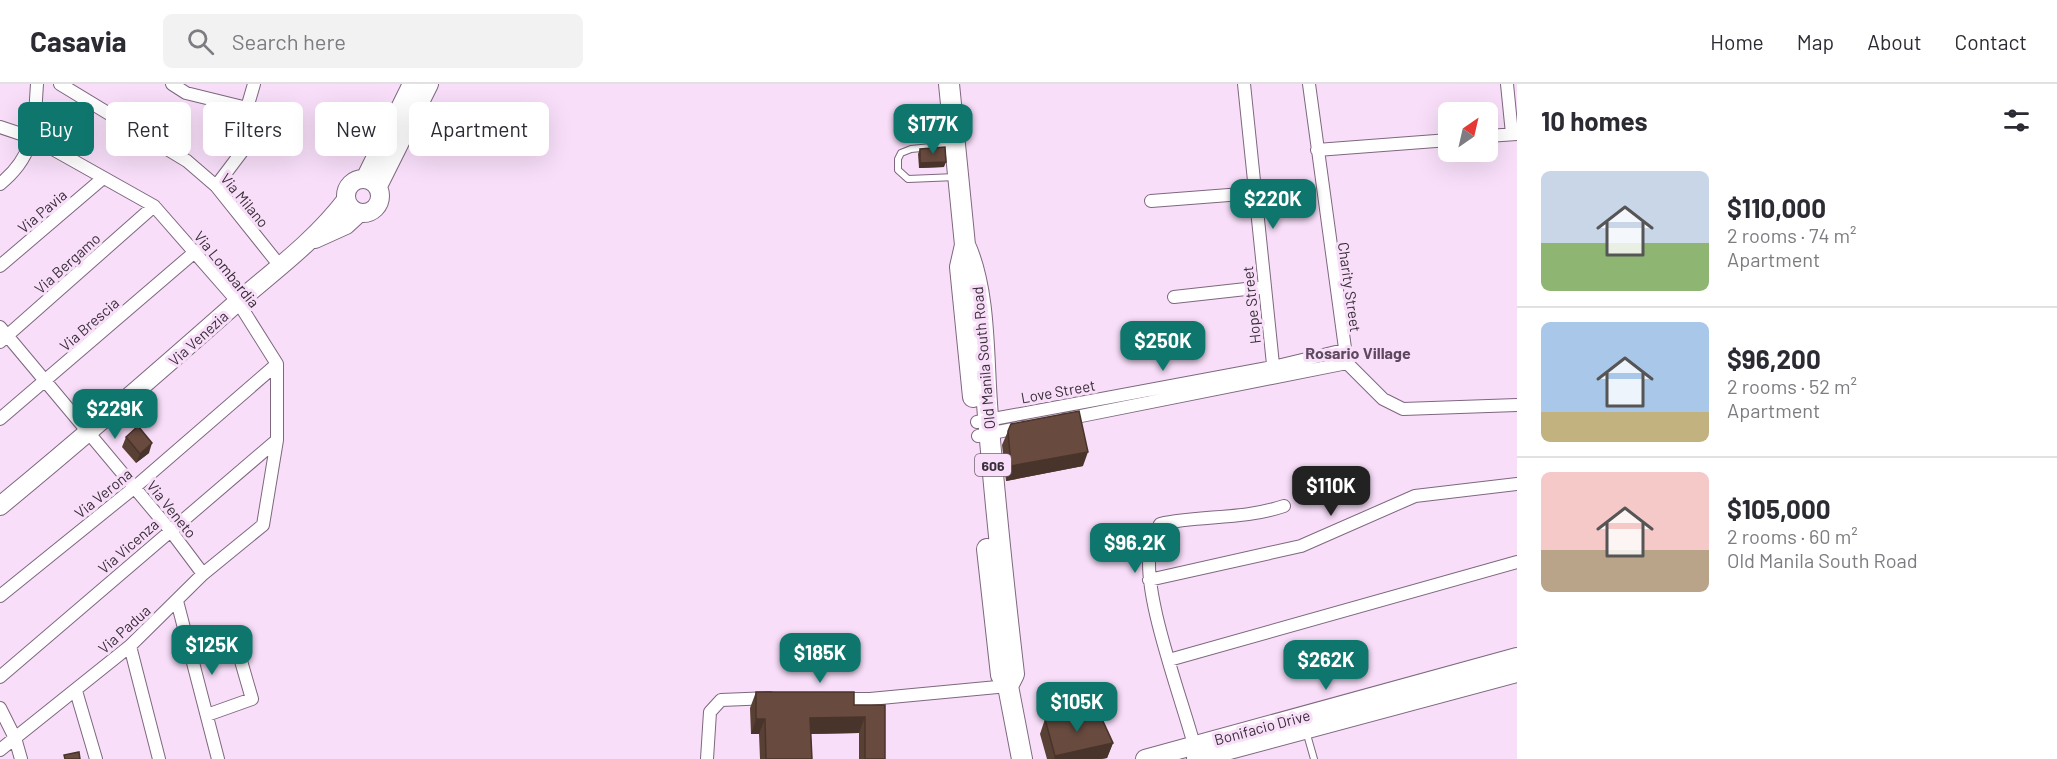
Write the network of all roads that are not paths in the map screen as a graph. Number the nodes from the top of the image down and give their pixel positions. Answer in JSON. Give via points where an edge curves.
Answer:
{"nodes":[{"id":1,"x":37,"y":84,"type":"edge"},
{"id":2,"x":60,"y":84,"type":"edge"},
{"id":3,"x":172,"y":84,"type":"edge"},
{"id":4,"x":254,"y":84,"type":"edge"},
{"id":5,"x":412,"y":84,"type":"edge"},
{"id":6,"x":429,"y":84,"type":"edge"},
{"id":7,"x":949,"y":84,"type":"edge"},
{"id":8,"x":1244,"y":84,"type":"edge"},
{"id":9,"x":1309,"y":84,"type":"edge"},
{"id":10,"x":1507,"y":84,"type":"edge"},
{"id":11,"x":1513,"y":100,"type":"edge"},
{"id":12,"x":36,"y":102,"type":"edge"},
{"id":13,"x":0,"y":127,"type":"edge"},
{"id":14,"x":18,"y":133,"type":"edge"},
{"id":15,"x":1514,"y":134,"type":"edge"},
{"id":16,"x":1498,"y":135,"type":"edge"},
{"id":17,"x":1438,"y":141,"type":"edge"},
{"id":18,"x":955,"y":145,"type":"junction"},
{"id":19,"x":1317,"y":150,"type":"junction"},
{"id":20,"x":23,"y":156,"type":"edge"},
{"id":21,"x":63,"y":156,"type":"edge"},
{"id":22,"x":239,"y":156,"type":"edge"},
{"id":23,"x":958,"y":177,"type":"junction"},
{"id":24,"x":102,"y":179,"type":"junction"},
{"id":25,"x":371,"y":182,"type":"junction"},
{"id":26,"x":0,"y":184,"type":"edge"},
{"id":27,"x":216,"y":186,"type":"junction"},
{"id":28,"x":1255,"y":193,"type":"junction"},
{"id":29,"x":346,"y":200,"type":"junction"},
{"id":30,"x":1150,"y":201,"type":"dead end"},
{"id":31,"x":154,"y":206,"type":"junction"},
{"id":32,"x":359,"y":213,"type":"junction"},
{"id":33,"x":313,"y":239,"type":"junction"},
{"id":34,"x":196,"y":251,"type":"junction"},
{"id":35,"x":0,"y":266,"type":"edge"},
{"id":36,"x":280,"y":266,"type":"junction"},
{"id":37,"x":1264,"y":287,"type":"junction"},
{"id":38,"x":1174,"y":297,"type":"dead end"},
{"id":39,"x":238,"y":302,"type":"junction"},
{"id":40,"x":3,"y":335,"type":"edge"},
{"id":41,"x":1344,"y":350,"type":"junction"},
{"id":42,"x":1347,"y":363,"type":"junction"},
{"id":43,"x":277,"y":364,"type":"junction"},
{"id":44,"x":1274,"y":373,"type":"junction"},
{"id":45,"x":45,"y":381,"type":"junction"},
{"id":46,"x":1517,"y":405,"type":"edge"},
{"id":47,"x":0,"y":419,"type":"edge"},
{"id":48,"x":983,"y":427,"type":"junction"},
{"id":49,"x":89,"y":433,"type":"junction"},
{"id":50,"x":278,"y":440,"type":"junction"},
{"id":51,"x":1517,"y":484,"type":"edge"},
{"id":52,"x":135,"y":487,"type":"junction"},
{"id":53,"x":0,"y":506,"type":"edge"},
{"id":54,"x":1284,"y":506,"type":"dead end"},
{"id":55,"x":170,"y":530,"type":"junction"},
{"id":56,"x":1517,"y":562,"type":"edge"},
{"id":57,"x":203,"y":574,"type":"junction"},
{"id":58,"x":1149,"y":580,"type":"junction"},
{"id":59,"x":0,"y":596,"type":"edge"},
{"id":60,"x":177,"y":601,"type":"junction"},
{"id":61,"x":130,"y":646,"type":"junction"},
{"id":62,"x":1517,"y":657,"type":"edge"},
{"id":63,"x":1169,"y":660,"type":"junction"},
{"id":64,"x":241,"y":661,"type":"dead end"},
{"id":65,"x":1517,"y":673,"type":"edge"},
{"id":66,"x":0,"y":677,"type":"edge"},
{"id":67,"x":1008,"y":686,"type":"junction"},
{"id":68,"x":76,"y":691,"type":"junction"},
{"id":69,"x":779,"y":699,"type":"edge"},
{"id":70,"x":824,"y":699,"type":"edge"},
{"id":71,"x":0,"y":708,"type":"edge"},
{"id":72,"x":207,"y":715,"type":"junction"},
{"id":73,"x":1306,"y":730,"type":"junction"},
{"id":74,"x":15,"y":738,"type":"junction"},
{"id":75,"x":0,"y":750,"type":"edge"},
{"id":76,"x":1196,"y":754,"type":"edge"},
{"id":77,"x":21,"y":759,"type":"edge"},
{"id":78,"x":96,"y":759,"type":"edge"},
{"id":79,"x":159,"y":759,"type":"edge"},
{"id":80,"x":218,"y":759,"type":"edge"},
{"id":81,"x":706,"y":759,"type":"edge"},
{"id":82,"x":1022,"y":759,"type":"edge"},
{"id":83,"x":1145,"y":759,"type":"edge"},
{"id":84,"x":1314,"y":759,"type":"edge"}],
"edges":[{"from":1,"to":12,"type":"street"},
{"from":2,"to":27,"type":"street","name":"Via Milano","via":[[187,161]]},
{"from":3,"to":4,"type":"street","via":[[186,93],[246,108]]},
{"from":5,"to":25,"type":"street"},
{"from":6,"to":25,"type":"street"},
{"from":7,"to":18,"type":"main road","name":"Old Manila South Road","number":"606"},
{"from":8,"to":28,"type":"street","name":"Hope Street"},
{"from":9,"to":19,"type":"street","name":"Charity Street"},
{"from":10,"to":11,"type":"street"},
{"from":11,"to":15,"type":"street"},
{"from":13,"to":14,"type":"street","name":"Via Lombardia"},
{"from":15,"to":16,"type":"street"},
{"from":17,"to":19,"type":"street"},
{"from":18,"to":23,"type":"main road","name":"Old Manila South Road","number":"606"},
{"from":18,"to":23,"type":"lane","via":[[907,150],[898,159],[898,170],[915,180]]},
{"from":19,"to":41,"type":"street","name":"Charity Street"},
{"from":20,"to":26,"type":"street","via":[[15,172]]},
{"from":21,"to":24,"type":"street","name":"Via Lombardia"},
{"from":22,"to":27,"type":"street"},
{"from":23,"to":48,"type":"main road","name":"Old Manila South Road","number":"606","via":[[965,245],[960,267]]},
{"from":24,"to":31,"type":"street","name":"Via Lombardia"},
{"from":24,"to":35,"type":"street","name":"Via Pavia"},
{"from":25,"to":29,"type":"street","via":[[350,184]]},
{"from":25,"to":32,"type":"street","via":[[379,203],[371,212]]},
{"from":27,"to":36,"type":"street","name":"Via Milano"},
{"from":28,"to":30,"type":"street"},
{"from":28,"to":37,"type":"street","name":"Hope Street"},
{"from":29,"to":32,"type":"street"},
{"from":29,"to":33,"type":"street"},
{"from":31,"to":34,"type":"street","name":"Via Lombardia"},
{"from":31,"to":40,"type":"street","name":"Via Bergamo"},
{"from":32,"to":33,"type":"street","via":[[346,225]]},
{"from":33,"to":36,"type":"street","name":"Via Venezia"},
{"from":34,"to":39,"type":"street","name":"Via Lombardia"},
{"from":34,"to":45,"type":"street","name":"Via Brescia"},
{"from":36,"to":39,"type":"street","name":"Via Venezia"},
{"from":37,"to":38,"type":"street"},
{"from":37,"to":44,"type":"street","name":"Hope Street"},
{"from":39,"to":43,"type":"street","name":"Via Lombardia"},
{"from":39,"to":49,"type":"street","name":"Via Venezia"},
{"from":40,"to":45,"type":"street","name":"Via Veneto"},
{"from":41,"to":42,"type":"street"},
{"from":41,"to":44,"type":"street","name":"Love Street"},
{"from":42,"to":44,"type":"street","name":"Love Street"},
{"from":42,"to":46,"type":"street","via":[[1383,399],[1403,409]]},
{"from":43,"to":50,"type":"street"},
{"from":43,"to":52,"type":"street","name":"Via Verona"},
{"from":44,"to":48,"type":"street","name":"Love Street"},
{"from":45,"to":47,"type":"street","name":"Via Brescia"},
{"from":45,"to":49,"type":"street","name":"Via Veneto"},
{"from":48,"to":67,"type":"main road","name":"Old Manila South Road","number":"606","via":[[994,633],[1001,675]]},
{"from":49,"to":52,"type":"street","name":"Via Veneto"},
{"from":49,"to":53,"type":"street","name":"Via Venezia"},
{"from":50,"to":55,"type":"street","name":"Via Vicenza"},
{"from":50,"to":57,"type":"street","name":"Via Padua","via":[[263,525]]},
{"from":51,"to":58,"type":"street","via":[[1414,496],[1301,546]]},
{"from":52,"to":55,"type":"street","name":"Via Veneto"},
{"from":52,"to":59,"type":"street","name":"Via Verona"},
{"from":54,"to":58,"type":"street","via":[[1264,513],[1160,524],[1150,547]]},
{"from":55,"to":57,"type":"street","name":"Via Veneto"},
{"from":55,"to":66,"type":"street","name":"Via Vicenza"},
{"from":56,"to":63,"type":"street"},
{"from":57,"to":60,"type":"street","name":"Via Padua"},
{"from":58,"to":63,"type":"street"},
{"from":60,"to":61,"type":"street","name":"Via Padua"},
{"from":60,"to":72,"type":"street"},
{"from":61,"to":68,"type":"street","name":"Via Padua"},
{"from":61,"to":79,"type":"street"},
{"from":62,"to":76,"type":"street","name":"Bonifacio Drive"},
{"from":63,"to":76,"type":"street"},
{"from":64,"to":72,"type":"street","via":[[252,699]]},
{"from":65,"to":73,"type":"street","name":"Bonifacio Drive"},
{"from":67,"to":70,"type":"street","via":[[870,699]]},
{"from":67,"to":82,"type":"main road","name":"Old Manila South Road","number":"606"},
{"from":68,"to":74,"type":"street","name":"Via Padua"},
{"from":68,"to":78,"type":"street"},
{"from":69,"to":81,"type":"street","via":[[721,700],[710,712]]},
{"from":71,"to":74,"type":"street"},
{"from":72,"to":80,"type":"street"},
{"from":73,"to":76,"type":"street","name":"Bonifacio Drive"},
{"from":73,"to":84,"type":"lane"},
{"from":74,"to":75,"type":"street","name":"Via Padua"},
{"from":74,"to":77,"type":"street"},
{"from":76,"to":83,"type":"street","name":"Bonifacio Drive"}]}
